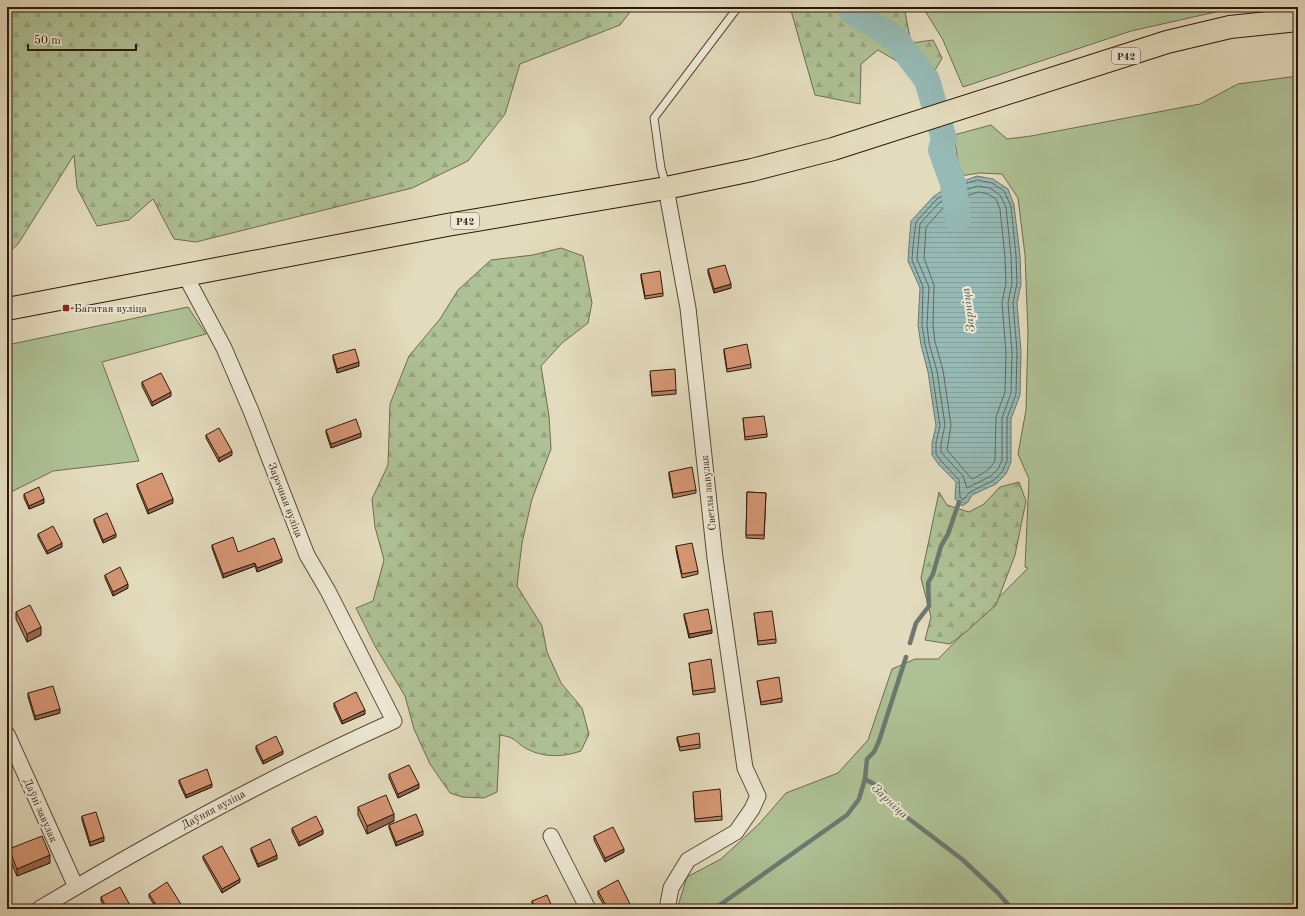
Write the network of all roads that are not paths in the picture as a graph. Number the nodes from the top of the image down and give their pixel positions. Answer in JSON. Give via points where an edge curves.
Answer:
{"nodes":[{"id":1,"x":738,"y":7,"type":"edge"},
{"id":2,"x":1298,"y":20,"type":"edge"},
{"id":3,"x":668,"y":197,"type":"junction"},
{"id":4,"x":186,"y":275,"type":"junction"},
{"id":5,"x":7,"y":309,"type":"edge"},
{"id":6,"x":394,"y":721,"type":"joint"},
{"id":7,"x":7,"y":734,"type":"edge"},
{"id":8,"x":551,"y":836,"type":"dead end"},
{"id":9,"x":76,"y":887,"type":"junction"},
{"id":10,"x":39,"y":909,"type":"edge"},
{"id":11,"x":588,"y":909,"type":"edge"},
{"id":12,"x":667,"y":909,"type":"edge"}],
"edges":[{"from":1,"to":3,"type":"lane","via":[[654,118]]},
{"from":2,"to":3,"type":"main road","number":"Р42","via":[[1230,27],[1168,42],[958,110]]},
{"from":3,"to":4,"type":"main road","number":"Р42","via":[[447,225]]},
{"from":3,"to":12,"type":"street","name":"Светлы завулак","via":[[688,308],[715,558],[745,768],[758,796],[736,832],[688,860],[671,888]]},
{"from":4,"to":5,"type":"main road","number":"Р42"},
{"from":4,"to":6,"type":"street","name":"Зарэчная вуліца","via":[[224,348],[307,555]]},
{"from":6,"to":9,"type":"street","name":"Даўняя вуліца","via":[[272,778],[167,834]]},
{"from":7,"to":9,"type":"street","name":"Даўні завулак"},
{"from":8,"to":11,"type":"street"},
{"from":9,"to":10,"type":"street","name":"Даўняя вуліца"}]}
